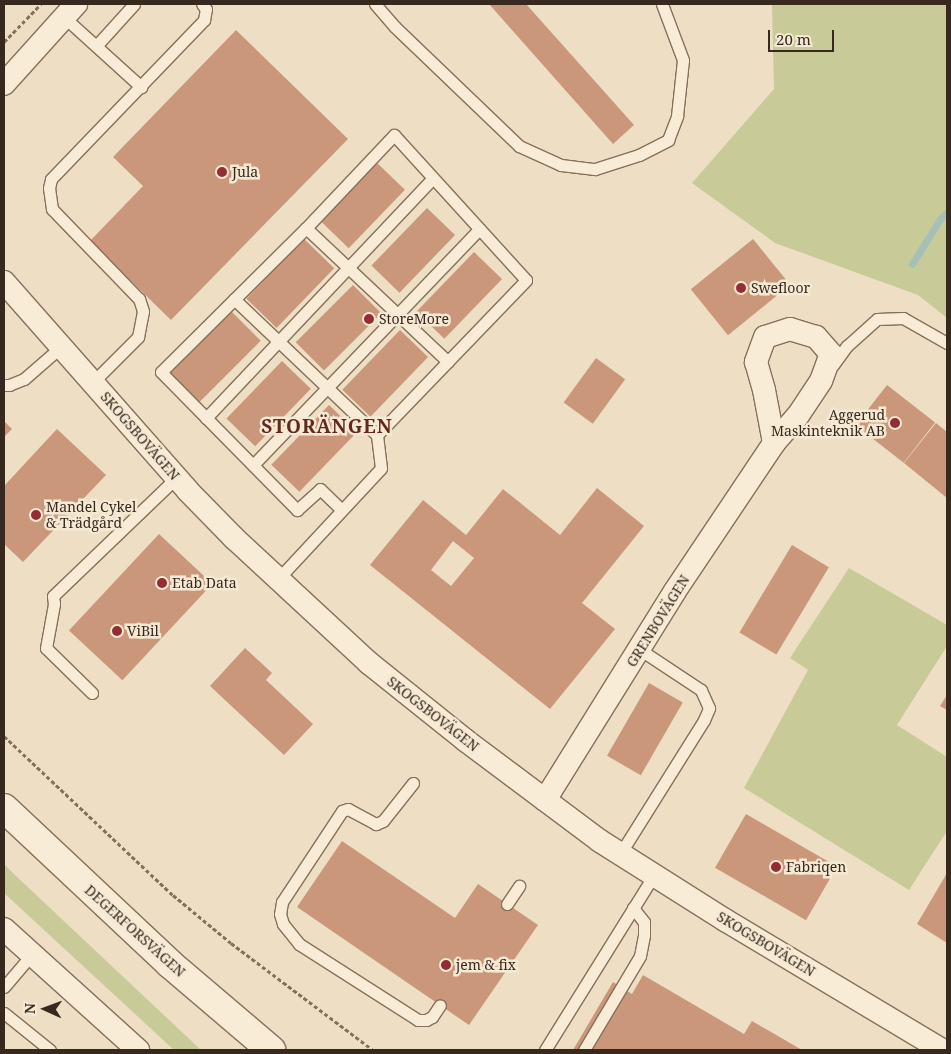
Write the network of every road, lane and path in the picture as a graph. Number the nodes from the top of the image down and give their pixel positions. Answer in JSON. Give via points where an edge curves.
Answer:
{"nodes":[{"id":1,"x":42,"y":4,"type":"edge"},
{"id":2,"x":134,"y":4,"type":"edge"},
{"id":3,"x":202,"y":4,"type":"edge"},
{"id":4,"x":375,"y":4,"type":"edge"},
{"id":5,"x":662,"y":4,"type":"edge"},
{"id":6,"x":70,"y":11,"type":"edge"},
{"id":7,"x":4,"y":42,"type":"edge"},
{"id":8,"x":96,"y":46,"type":"junction"},
{"id":9,"x":4,"y":84,"type":"edge"},
{"id":10,"x":140,"y":87,"type":"junction"},
{"id":11,"x":433,"y":178,"type":"junction"},
{"id":12,"x":306,"y":228,"type":"junction"},
{"id":13,"x":479,"y":229,"type":"junction"},
{"id":14,"x":348,"y":268,"type":"junction"},
{"id":15,"x":4,"y":284,"type":"edge"},
{"id":16,"x":234,"y":299,"type":"junction"},
{"id":17,"x":398,"y":314,"type":"junction"},
{"id":18,"x":278,"y":341,"type":"junction"},
{"id":19,"x":947,"y":343,"type":"edge"},
{"id":20,"x":62,"y":346,"type":"junction"},
{"id":21,"x":448,"y":362,"type":"junction"},
{"id":22,"x":822,"y":381,"type":"junction"},
{"id":23,"x":93,"y":382,"type":"junction"},
{"id":24,"x":4,"y":385,"type":"edge"},
{"id":25,"x":327,"y":388,"type":"junction"},
{"id":26,"x":206,"y":418,"type":"junction"},
{"id":27,"x":377,"y":435,"type":"junction"},
{"id":28,"x":774,"y":443,"type":"junction"},
{"id":29,"x":253,"y":466,"type":"junction"},
{"id":30,"x":176,"y":478,"type":"junction"},
{"id":31,"x":341,"y":509,"type":"junction"},
{"id":32,"x":278,"y":579,"type":"junction"},
{"id":33,"x":639,"y":649,"type":"junction"},
{"id":34,"x":92,"y":693,"type":"dead end"},
{"id":35,"x":4,"y":736,"type":"edge"},
{"id":36,"x":413,"y":783,"type":"dead end"},
{"id":37,"x":545,"y":800,"type":"junction"},
{"id":38,"x":4,"y":808,"type":"edge"},
{"id":39,"x":620,"y":854,"type":"junction"},
{"id":40,"x":654,"y":875,"type":"junction"},
{"id":41,"x":519,"y":886,"type":"dead end"},
{"id":42,"x":508,"y":904,"type":"dead end"},
{"id":43,"x":633,"y":908,"type":"junction"},
{"id":44,"x":4,"y":929,"type":"edge"},
{"id":45,"x":32,"y":954,"type":"junction"},
{"id":46,"x":4,"y":987,"type":"edge"},
{"id":47,"x":440,"y":1005,"type":"dead end"},
{"id":48,"x":4,"y":1013,"type":"edge"},
{"id":49,"x":50,"y":1050,"type":"edge"},
{"id":50,"x":138,"y":1050,"type":"edge"},
{"id":51,"x":271,"y":1050,"type":"edge"},
{"id":52,"x":373,"y":1050,"type":"edge"},
{"id":53,"x":545,"y":1050,"type":"edge"},
{"id":54,"x":584,"y":1050,"type":"edge"},
{"id":55,"x":942,"y":1050,"type":"edge"}],
"edges":[{"from":1,"to":7,"type":"path"},
{"from":2,"to":8,"type":"lane"},
{"from":3,"to":10,"type":"lane","via":[[206,9],[204,20]]},
{"from":4,"to":5,"type":"lane","via":[[519,146],[561,165],[595,169],[639,155],[668,140],[677,116],[683,60]]},
{"from":6,"to":8,"type":"lane"},
{"from":6,"to":9,"type":"street"},
{"from":8,"to":10,"type":"lane"},
{"from":10,"to":23,"type":"lane","via":[[50,179],[52,209],[139,299],[143,311],[138,337]]},
{"from":11,"to":12,"type":"lane","via":[[394,135]]},
{"from":11,"to":13,"type":"lane"},
{"from":11,"to":14,"type":"lane"},
{"from":12,"to":14,"type":"lane"},
{"from":12,"to":16,"type":"lane"},
{"from":13,"to":17,"type":"lane"},
{"from":13,"to":21,"type":"lane","via":[[526,280]]},
{"from":14,"to":17,"type":"lane"},
{"from":14,"to":18,"type":"lane"},
{"from":15,"to":20,"type":"street","name":"SKOGSBOVÄGEN"},
{"from":16,"to":18,"type":"lane"},
{"from":16,"to":26,"type":"lane","via":[[161,372]]},
{"from":17,"to":21,"type":"lane"},
{"from":17,"to":25,"type":"lane"},
{"from":18,"to":25,"type":"lane"},
{"from":18,"to":26,"type":"lane"},
{"from":19,"to":22,"type":"lane","via":[[904,318],[877,319],[847,346]]},
{"from":20,"to":23,"type":"street","name":"SKOGSBOVÄGEN"},
{"from":20,"to":24,"type":"lane","via":[[24,379]]},
{"from":21,"to":27,"type":"lane"},
{"from":22,"to":28,"type":"street","name":"GRENBOVÄGEN"},
{"from":22,"to":28,"type":"street","name":"GRENBOVÄGEN","via":[[831,354],[816,336],[790,329],[765,337],[756,362]]},
{"from":23,"to":30,"type":"street","name":"SKOGSBOVÄGEN"},
{"from":25,"to":27,"type":"lane"},
{"from":25,"to":29,"type":"lane"},
{"from":26,"to":29,"type":"lane"},
{"from":27,"to":31,"type":"lane","via":[[381,468]]},
{"from":28,"to":33,"type":"street","name":"GRENBOVÄGEN"},
{"from":29,"to":31,"type":"lane","via":[[297,510],[320,489]]},
{"from":30,"to":32,"type":"street","name":"SKOGSBOVÄGEN"},
{"from":30,"to":34,"type":"lane","via":[[53,596],[46,648]]},
{"from":31,"to":32,"type":"lane"},
{"from":32,"to":37,"type":"street","name":"SKOGSBOVÄGEN","via":[[369,663]]},
{"from":33,"to":37,"type":"street","name":"GRENBOVÄGEN"},
{"from":33,"to":39,"type":"lane","via":[[701,690],[708,708],[704,720]]},
{"from":35,"to":52,"type":"path","via":[[173,895],[231,944]]},
{"from":36,"to":47,"type":"lane","via":[[383,821],[376,824],[348,810],[342,811],[282,902],[280,914],[283,924],[299,944],[418,1020],[432,1017]]},
{"from":37,"to":39,"type":"street","name":"SKOGSBOVÄGEN"},
{"from":38,"to":51,"type":"main road","name":"DEGERFORSVÄGEN","via":[[170,964]]},
{"from":39,"to":40,"type":"street","name":"SKOGSBOVÄGEN"},
{"from":40,"to":43,"type":"lane"},
{"from":40,"to":55,"type":"street","name":"SKOGSBOVÄGEN"},
{"from":41,"to":42,"type":"lane"},
{"from":43,"to":53,"type":"lane"},
{"from":43,"to":54,"type":"lane","via":[[644,922],[640,956]]},
{"from":44,"to":45,"type":"street"},
{"from":45,"to":46,"type":"lane"},
{"from":45,"to":50,"type":"street"},
{"from":48,"to":49,"type":"lane"}]}
